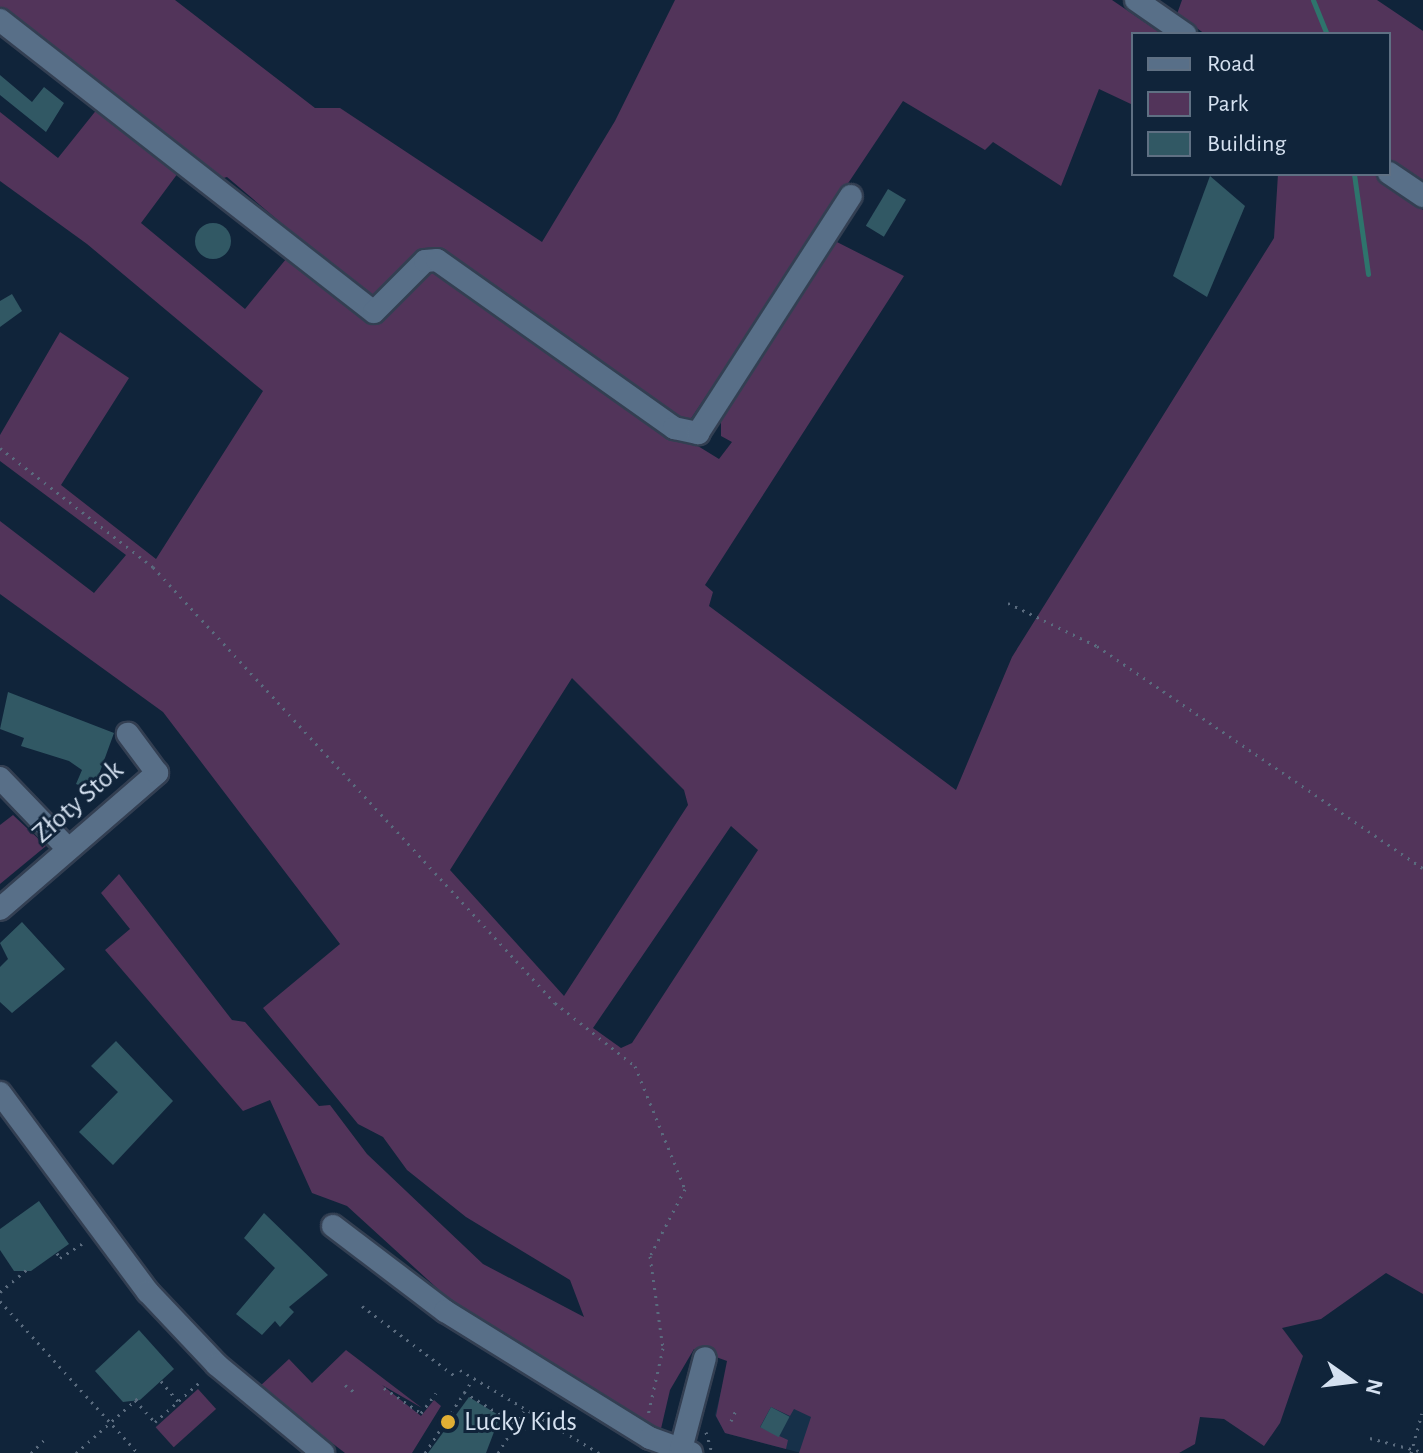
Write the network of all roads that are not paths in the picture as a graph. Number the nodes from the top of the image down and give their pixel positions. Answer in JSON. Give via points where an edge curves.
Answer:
{"nodes":[{"id":1,"x":1136,"y":0,"type":"edge"},
{"id":2,"x":0,"y":20,"type":"edge"},
{"id":3,"x":1182,"y":32,"type":"edge"},
{"id":4,"x":1391,"y":174,"type":"edge"},
{"id":5,"x":851,"y":196,"type":"dead end"},
{"id":6,"x":1423,"y":196,"type":"edge"},
{"id":7,"x":128,"y":734,"type":"dead end"},
{"id":8,"x":0,"y":778,"type":"edge"},
{"id":9,"x":68,"y":849,"type":"junction"},
{"id":10,"x":0,"y":909,"type":"edge"},
{"id":11,"x":0,"y":1093,"type":"edge"},
{"id":12,"x":333,"y":1226,"type":"dead end"},
{"id":13,"x":705,"y":1358,"type":"dead end"},
{"id":14,"x":684,"y":1452,"type":"edge"},
{"id":15,"x":323,"y":1453,"type":"edge"}],
"edges":[{"from":1,"to":3,"type":"street"},
{"from":2,"to":5,"type":"street","via":[[374,312],[385,309],[425,261],[437,260],[674,428],[698,433]]},
{"from":4,"to":6,"type":"street"},
{"from":7,"to":9,"type":"street","name":"Złoty Stok","via":[[157,773]]},
{"from":8,"to":9,"type":"street"},
{"from":9,"to":10,"type":"street","name":"Złoty Stok"},
{"from":11,"to":15,"type":"street","via":[[116,1252],[217,1365]]},
{"from":12,"to":14,"type":"street","via":[[445,1311],[644,1434]]},
{"from":13,"to":14,"type":"street"}]}
